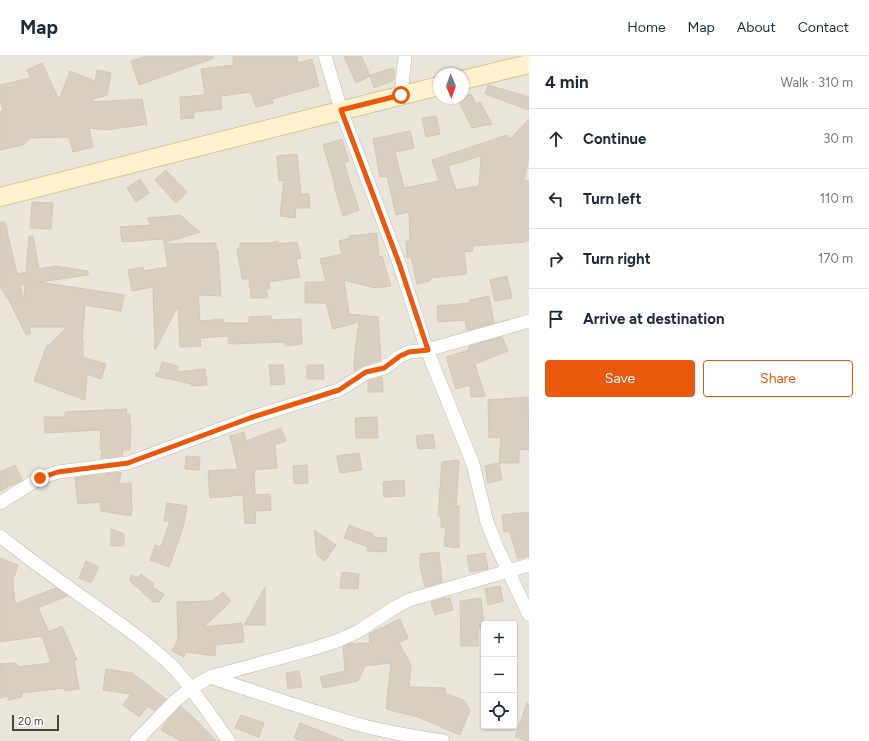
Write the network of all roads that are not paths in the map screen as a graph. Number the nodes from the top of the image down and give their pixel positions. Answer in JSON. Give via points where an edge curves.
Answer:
{"nodes":[{"id":1,"x":325,"y":56,"type":"edge"},
{"id":2,"x":405,"y":56,"type":"edge"},
{"id":3,"x":529,"y":64,"type":"edge"},
{"id":4,"x":469,"y":79,"type":"edge"},
{"id":5,"x":433,"y":87,"type":"edge"},
{"id":6,"x":401,"y":95,"type":"junction"},
{"id":7,"x":341,"y":110,"type":"junction"},
{"id":8,"x":0,"y":197,"type":"edge"},
{"id":9,"x":529,"y":321,"type":"edge"},
{"id":10,"x":428,"y":350,"type":"junction"},
{"id":11,"x":0,"y":503,"type":"edge"},
{"id":12,"x":0,"y":536,"type":"edge"},
{"id":13,"x":529,"y":565,"type":"edge"},
{"id":14,"x":508,"y":570,"type":"junction"},
{"id":15,"x":529,"y":615,"type":"edge"},
{"id":16,"x":210,"y":677,"type":"junction"},
{"id":17,"x":191,"y":688,"type":"junction"},
{"id":18,"x":136,"y":741,"type":"edge"},
{"id":19,"x":229,"y":741,"type":"edge"},
{"id":20,"x":443,"y":741,"type":"edge"}],
"edges":[{"from":1,"to":7,"type":"street"},
{"from":2,"to":6,"type":"street"},
{"from":3,"to":4,"type":"street"},
{"from":5,"to":6,"type":"street"},
{"from":6,"to":7,"type":"street"},
{"from":7,"to":8,"type":"street"},
{"from":7,"to":10,"type":"street","via":[[399,263]]},
{"from":9,"to":10,"type":"street"},
{"from":10,"to":11,"type":"street","via":[[409,352],[400,356],[384,368],[366,372],[339,390],[250,418],[128,463],[58,472],[40,478]]},
{"from":10,"to":14,"type":"street","via":[[473,464],[488,522]]},
{"from":12,"to":17,"type":"street","via":[[40,568],[136,636],[172,667]]},
{"from":13,"to":14,"type":"street"},
{"from":14,"to":15,"type":"street"},
{"from":14,"to":16,"type":"street","via":[[409,600],[357,632],[337,641]]},
{"from":16,"to":17,"type":"street"},
{"from":16,"to":20,"type":"street","via":[[368,726]]},
{"from":17,"to":18,"type":"street"},
{"from":17,"to":19,"type":"street"}]}
